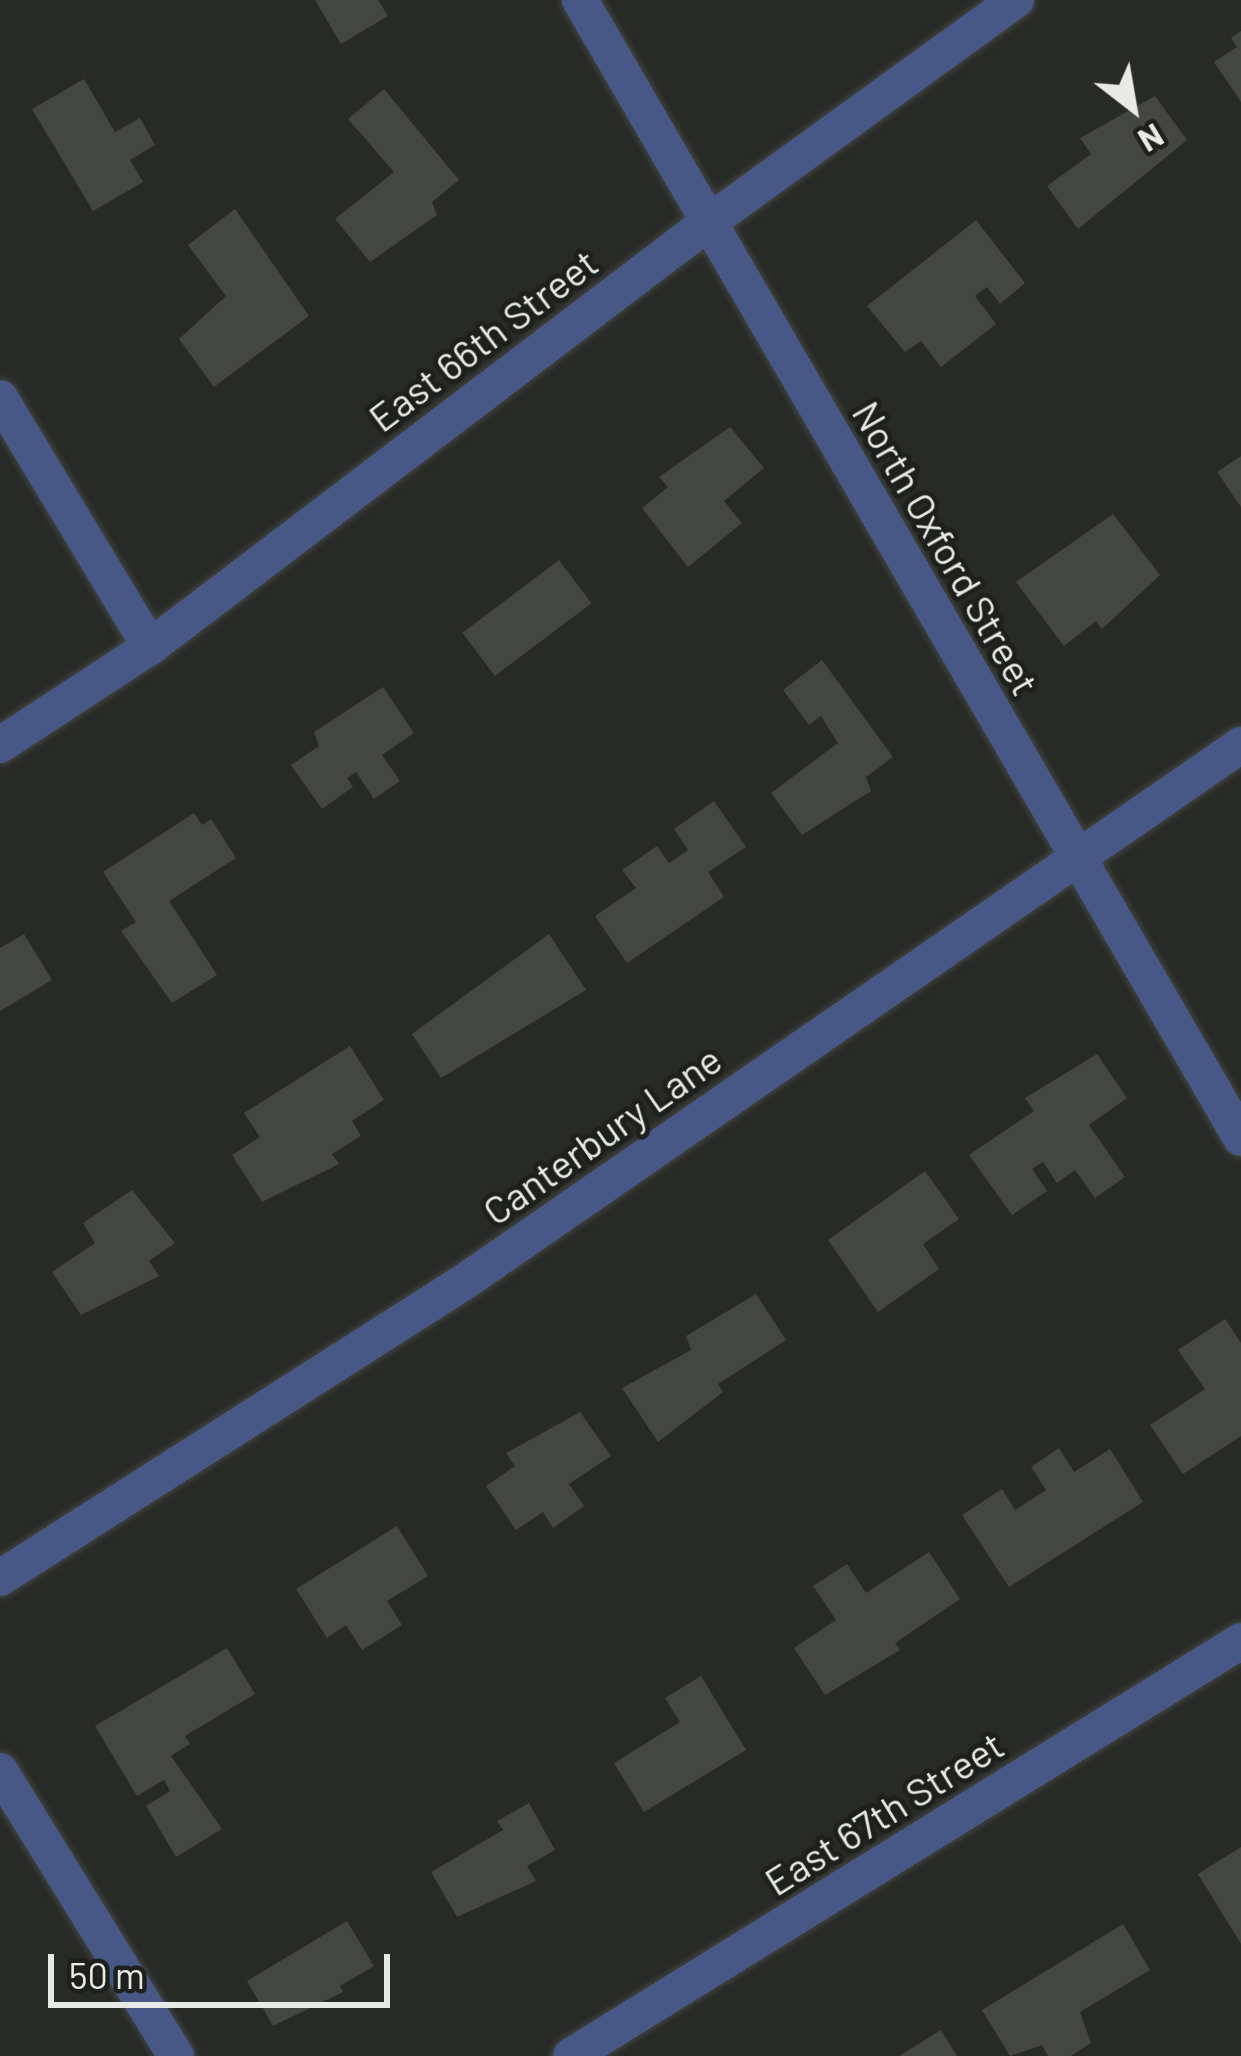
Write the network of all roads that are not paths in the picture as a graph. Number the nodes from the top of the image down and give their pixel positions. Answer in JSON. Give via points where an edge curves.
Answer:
{"nodes":[{"id":1,"x":580,"y":0,"type":"edge"},
{"id":2,"x":1016,"y":0,"type":"edge"},
{"id":3,"x":709,"y":222,"type":"junction"},
{"id":4,"x":0,"y":398,"type":"edge"},
{"id":5,"x":150,"y":647,"type":"junction"},
{"id":6,"x":0,"y":745,"type":"edge"},
{"id":7,"x":1241,"y":745,"type":"edge"},
{"id":8,"x":1075,"y":855,"type":"junction"},
{"id":9,"x":1241,"y":1138,"type":"edge"},
{"id":10,"x":0,"y":1578,"type":"edge"},
{"id":11,"x":1241,"y":1641,"type":"edge"},
{"id":12,"x":0,"y":1771,"type":"edge"},
{"id":13,"x":176,"y":2056,"type":"edge"},
{"id":14,"x":571,"y":2056,"type":"edge"}],
"edges":[{"from":1,"to":3,"type":"street","name":"North Oxford Street"},
{"from":2,"to":3,"type":"street","name":"East 66th Street"},
{"from":3,"to":5,"type":"street","name":"East 66th Street"},
{"from":3,"to":8,"type":"street","name":"North Oxford Street"},
{"from":4,"to":5,"type":"street"},
{"from":5,"to":6,"type":"street","name":"East 66th Street"},
{"from":7,"to":8,"type":"street","name":"Canterbury Lane"},
{"from":8,"to":9,"type":"street","name":"North Oxford Street"},
{"from":8,"to":10,"type":"street","name":"Canterbury Lane","via":[[464,1282]]},
{"from":11,"to":14,"type":"street","name":"East 67th Street"},
{"from":12,"to":13,"type":"street"}]}
